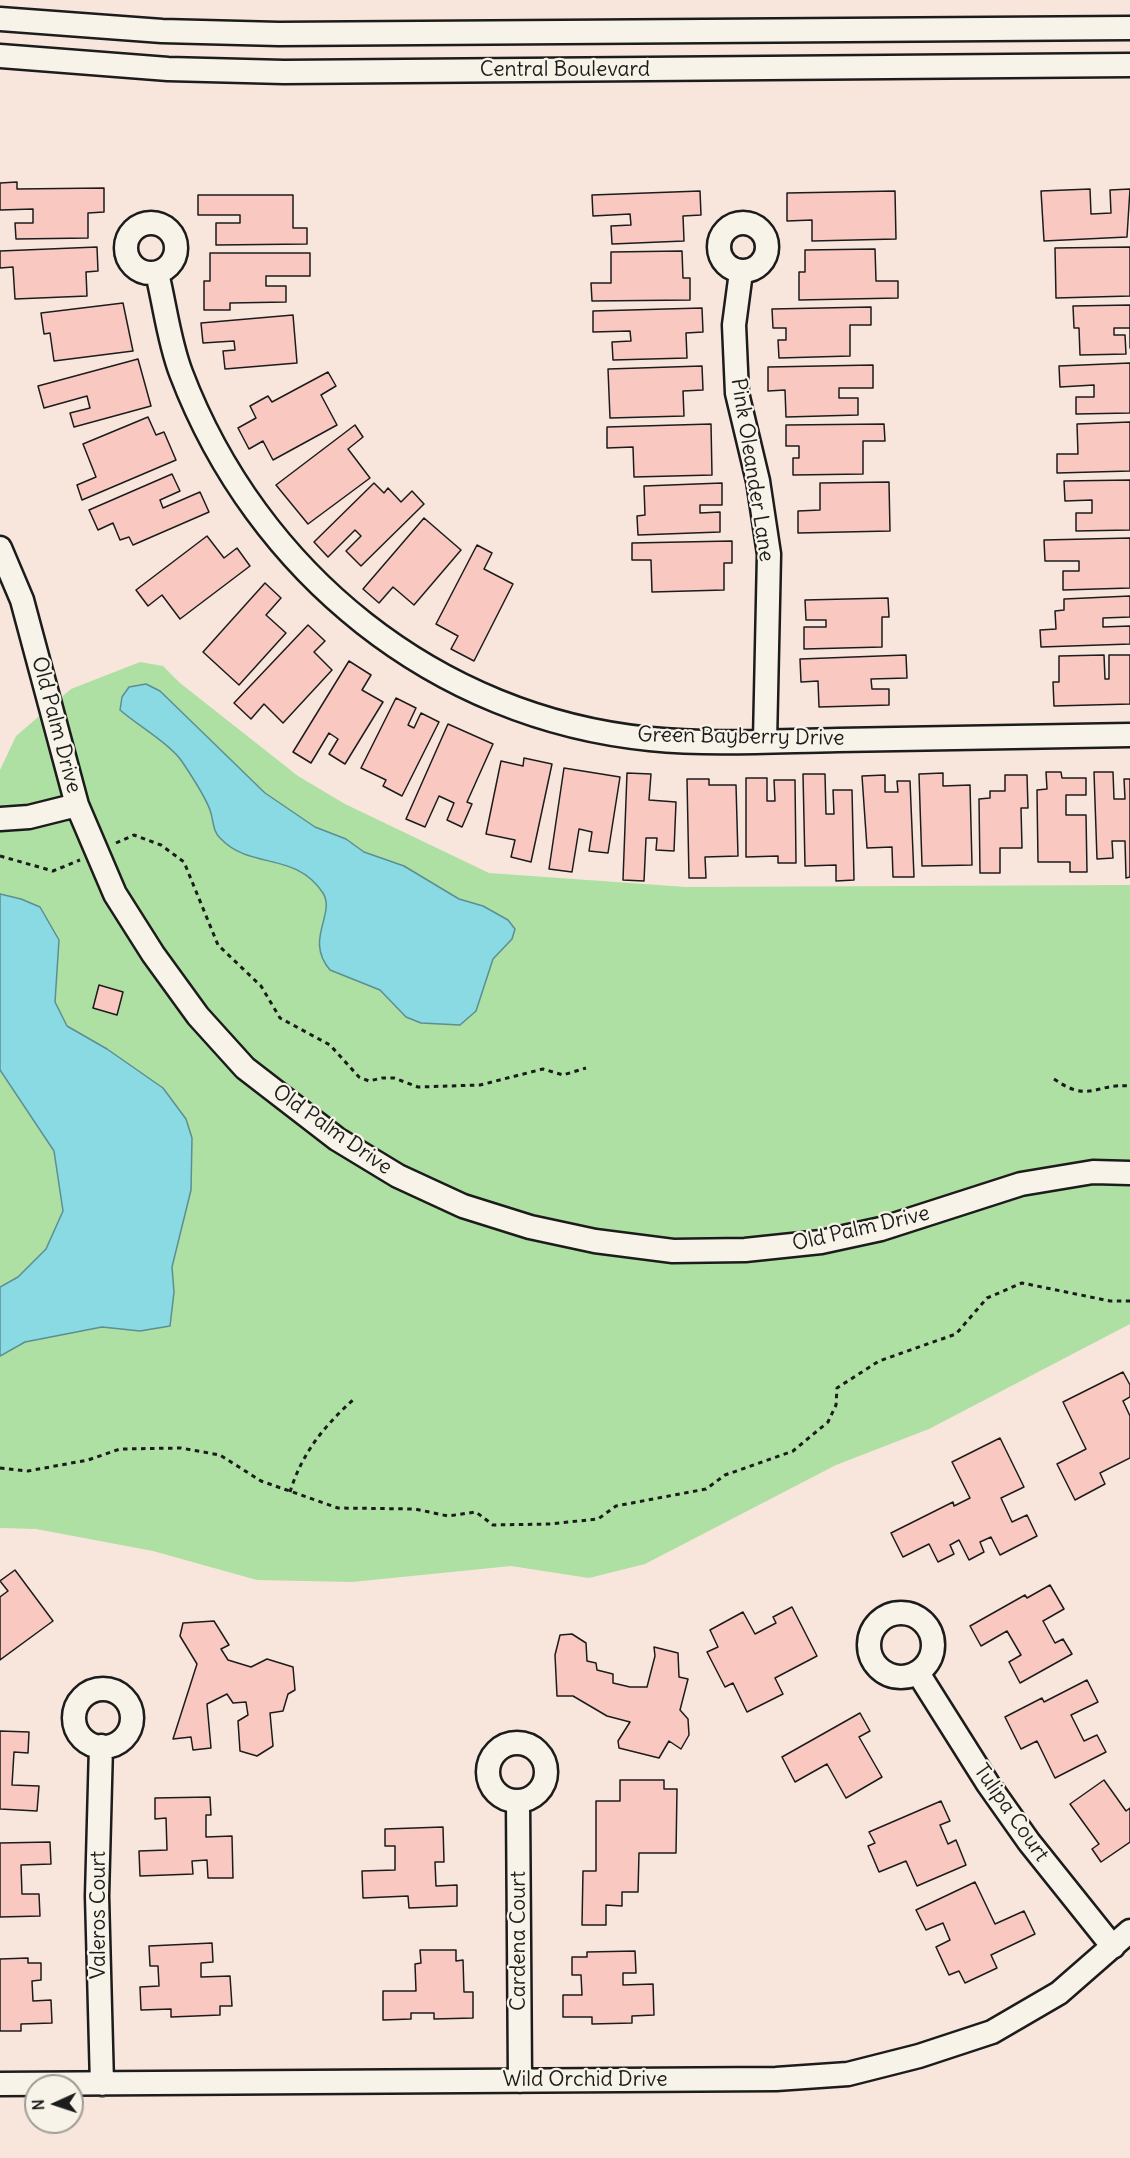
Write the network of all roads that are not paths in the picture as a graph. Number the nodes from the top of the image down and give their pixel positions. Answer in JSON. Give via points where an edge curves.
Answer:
{"nodes":[{"id":1,"x":0,"y":19,"type":"edge"},
{"id":2,"x":1130,"y":28,"type":"edge"},
{"id":3,"x":142,"y":29,"type":"junction"},
{"id":4,"x":0,"y":56,"type":"edge"},
{"id":5,"x":1130,"y":66,"type":"edge"},
{"id":6,"x":140,"y":67,"type":"junction"},
{"id":7,"x":741,"y":272,"type":"dead end"},
{"id":8,"x":157,"y":273,"type":"dead end"},
{"id":9,"x":0,"y":548,"type":"edge"},
{"id":10,"x":1130,"y":735,"type":"edge"},
{"id":11,"x":765,"y":741,"type":"junction"},
{"id":12,"x":77,"y":805,"type":"junction"},
{"id":13,"x":0,"y":819,"type":"edge"},
{"id":14,"x":1130,"y":1173,"type":"edge"},
{"id":15,"x":918,"y":1673,"type":"dead end"},
{"id":16,"x":101,"y":1746,"type":"dead end"},
{"id":17,"x":518,"y":1801,"type":"dead end"},
{"id":18,"x":1130,"y":1930,"type":"edge"},
{"id":19,"x":1113,"y":1947,"type":"junction"},
{"id":20,"x":520,"y":2081,"type":"junction"},
{"id":21,"x":0,"y":2084,"type":"edge"},
{"id":22,"x":102,"y":2084,"type":"junction"}],
"edges":[{"from":1,"to":3,"type":"street","name":"Central Boulevard"},
{"from":2,"to":3,"type":"street","name":"Central Boulevard","via":[[291,34]]},
{"from":3,"to":6,"type":"street"},
{"from":4,"to":6,"type":"street","name":"Central Boulevard"},
{"from":5,"to":6,"type":"street","name":"Central Boulevard","via":[[296,72]]},
{"from":7,"to":11,"type":"street","name":"Pink Oleander Lane","via":[[734,325],[737,393],[758,481],[769,554]]},
{"from":8,"to":11,"type":"street","name":"Green Bayberry Drive","via":[[181,372],[214,445],[254,507],[295,559],[338,604],[384,640],[482,697],[553,721],[650,739]]},
{"from":9,"to":12,"type":"street","name":"Old Palm Drive","via":[[22,600]]},
{"from":10,"to":11,"type":"street","name":"Green Bayberry Drive"},
{"from":12,"to":13,"type":"street","via":[[29,817]]},
{"from":12,"to":14,"type":"street","name":"Old Palm Drive","via":[[115,894],[153,954],[198,1016],[245,1068],[337,1139],[398,1176],[462,1206],[530,1227],[595,1241],[673,1251],[745,1250],[821,1242],[881,1228],[1021,1184],[1093,1172]]},
{"from":15,"to":19,"type":"street","name":"Tulipa Court","via":[[1029,1842]]},
{"from":16,"to":22,"type":"street","name":"Valeros Court","via":[[97,1896]]},
{"from":17,"to":20,"type":"street","name":"Cardena Court"},
{"from":18,"to":19,"type":"street","name":"Wild Orchid Drive"},
{"from":19,"to":20,"type":"street","name":"Wild Orchid Drive","via":[[1059,1993],[992,2032],[848,2074],[776,2079]]},
{"from":20,"to":22,"type":"street","name":"Wild Orchid Drive"},
{"from":21,"to":22,"type":"street","name":"Wild Orchid Drive"}]}
